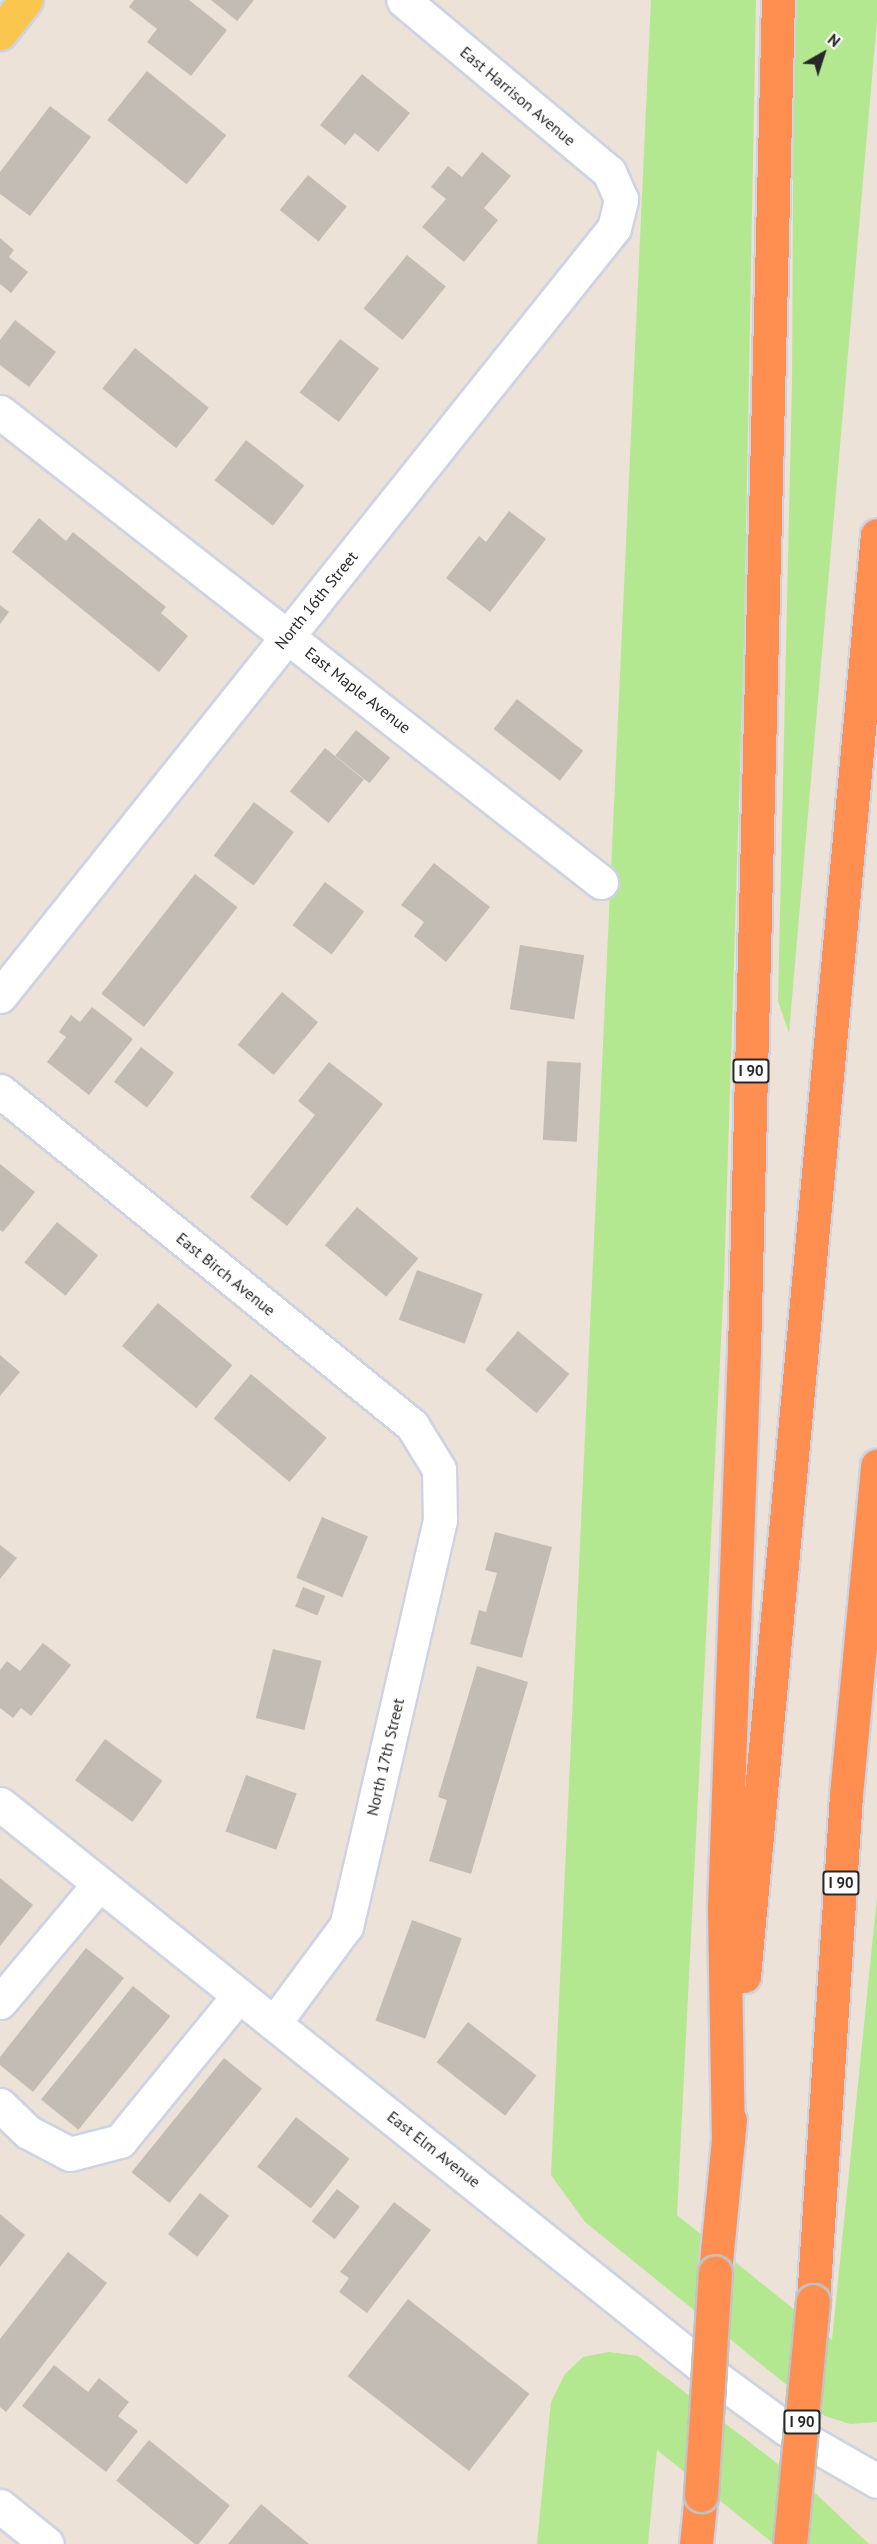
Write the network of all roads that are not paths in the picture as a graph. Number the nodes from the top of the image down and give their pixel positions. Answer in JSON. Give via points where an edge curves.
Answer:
{"nodes":[{"id":1,"x":26,"y":0,"type":"edge"},
{"id":2,"x":403,"y":0,"type":"edge"},
{"id":3,"x":778,"y":0,"type":"edge"},
{"id":4,"x":0,"y":33,"type":"edge"},
{"id":5,"x":621,"y":199,"type":"joint"},
{"id":6,"x":0,"y":412,"type":"edge"},
{"id":7,"x":877,"y":535,"type":"edge"},
{"id":8,"x":288,"y":635,"type":"junction"},
{"id":9,"x":602,"y":882,"type":"dead end"},
{"id":10,"x":0,"y":996,"type":"edge"},
{"id":11,"x":0,"y":1091,"type":"edge"},
{"id":12,"x":877,"y":1465,"type":"edge"},
{"id":13,"x":439,"y":1469,"type":"joint"},
{"id":14,"x":0,"y":1804,"type":"edge"},
{"id":15,"x":99,"y":1884,"type":"junction"},
{"id":16,"x":239,"y":1995,"type":"junction"},
{"id":17,"x":0,"y":2002,"type":"edge"},
{"id":18,"x":275,"y":2022,"type":"junction"},
{"id":19,"x":0,"y":2105,"type":"edge"},
{"id":20,"x":728,"y":2141,"type":"junction"},
{"id":21,"x":877,"y":2481,"type":"edge"},
{"id":22,"x":0,"y":2506,"type":"edge"},
{"id":23,"x":47,"y":2544,"type":"edge"},
{"id":24,"x":696,"y":2544,"type":"edge"},
{"id":25,"x":790,"y":2544,"type":"edge"}],
"edges":[{"from":1,"to":4,"type":"main road"},
{"from":2,"to":5,"type":"street","name":"East Harrison Avenue","via":[[609,172]]},
{"from":3,"to":20,"type":"highway","number":"I 90","via":[[746,1304],[724,1905]]},
{"from":5,"to":8,"type":"street","name":"North 16th Street","via":[[614,228]]},
{"from":6,"to":8,"type":"street","name":"East Maple Avenue"},
{"from":7,"to":20,"type":"highway","number":"I 90"},
{"from":8,"to":9,"type":"street","name":"East Maple Avenue"},
{"from":8,"to":10,"type":"street","name":"North 16th Street"},
{"from":11,"to":13,"type":"street","name":"East Birch Avenue","via":[[412,1425]]},
{"from":12,"to":25,"type":"highway","number":"I 90","bridge":true,"via":[[846,1795],[813,2301]]},
{"from":13,"to":18,"type":"street","name":"North 17th Street","via":[[440,1520],[346,1926]]},
{"from":14,"to":15,"type":"street","name":"East Elm Avenue"},
{"from":15,"to":16,"type":"street","name":"East Elm Avenue"},
{"from":15,"to":17,"type":"street"},
{"from":16,"to":18,"type":"street","name":"East Elm Avenue"},
{"from":16,"to":19,"type":"street","via":[[120,2141],[70,2154],[28,2133]]},
{"from":18,"to":21,"type":"street","name":"East Elm Avenue","via":[[718,2379],[785,2428]]},
{"from":20,"to":24,"type":"highway","number":"I 90","bridge":true},
{"from":22,"to":23,"type":"street"}]}
